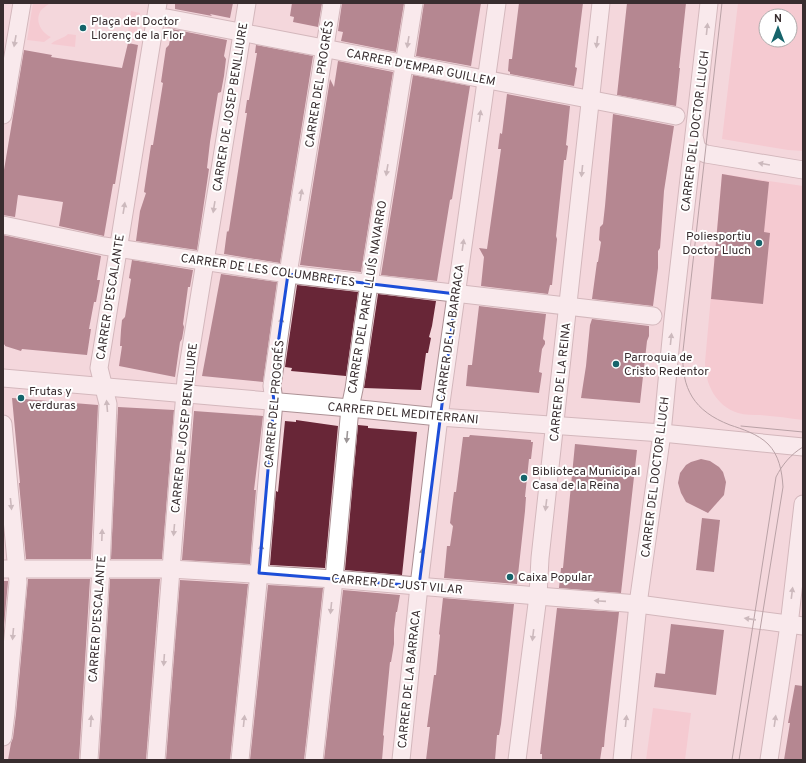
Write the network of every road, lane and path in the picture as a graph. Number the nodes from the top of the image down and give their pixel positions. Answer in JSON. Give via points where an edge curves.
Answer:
{"nodes":[{"id":1,"x":22,"y":3,"type":"edge"},
{"id":2,"x":158,"y":3,"type":"edge"},
{"id":3,"x":247,"y":3,"type":"edge"},
{"id":4,"x":332,"y":3,"type":"edge"},
{"id":5,"x":414,"y":3,"type":"edge"},
{"id":6,"x":496,"y":3,"type":"edge"},
{"id":7,"x":601,"y":3,"type":"edge"},
{"id":8,"x":710,"y":3,"type":"edge"},
{"id":9,"x":167,"y":18,"type":"dead end"},
{"id":10,"x":242,"y":33,"type":"junction"},
{"id":11,"x":325,"y":48,"type":"junction"},
{"id":12,"x":404,"y":63,"type":"junction"},
{"id":13,"x":486,"y":80,"type":"junction"},
{"id":14,"x":590,"y":100,"type":"junction"},
{"id":15,"x":3,"y":115,"type":"edge"},
{"id":16,"x":676,"y":116,"type":"dead end"},
{"id":17,"x":695,"y":140,"type":"junction"},
{"id":18,"x":803,"y":170,"type":"edge"},
{"id":19,"x":3,"y":225,"type":"edge"},
{"id":20,"x":118,"y":248,"type":"junction"},
{"id":21,"x":205,"y":262,"type":"junction"},
{"id":22,"x":288,"y":274,"type":"junction"},
{"id":23,"x":368,"y":284,"type":"junction"},
{"id":24,"x":456,"y":294,"type":"junction"},
{"id":25,"x":567,"y":306,"type":"junction"},
{"id":26,"x":653,"y":316,"type":"dead end"},
{"id":27,"x":3,"y":378,"type":"edge"},
{"id":28,"x":103,"y":387,"type":"junction"},
{"id":29,"x":185,"y":394,"type":"junction"},
{"id":30,"x":274,"y":401,"type":"junction"},
{"id":31,"x":350,"y":408,"type":"junction"},
{"id":32,"x":439,"y":417,"type":"junction"},
{"id":33,"x":3,"y":424,"type":"edge"},
{"id":34,"x":555,"y":425,"type":"junction"},
{"id":35,"x":662,"y":433,"type":"junction"},
{"id":36,"x":803,"y":447,"type":"edge"},
{"id":37,"x":803,"y":504,"type":"edge"},
{"id":38,"x":101,"y":568,"type":"junction"},
{"id":39,"x":10,"y":569,"type":"edge"},
{"id":40,"x":171,"y":569,"type":"junction"},
{"id":41,"x":259,"y":574,"type":"junction"},
{"id":42,"x":334,"y":579,"type":"junction"},
{"id":43,"x":419,"y":586,"type":"junction"},
{"id":44,"x":538,"y":596,"type":"junction"},
{"id":45,"x":638,"y":604,"type":"junction"},
{"id":46,"x":796,"y":626,"type":"edge"},
{"id":47,"x":3,"y":737,"type":"edge"},
{"id":48,"x":88,"y":760,"type":"edge"},
{"id":49,"x":156,"y":760,"type":"edge"},
{"id":50,"x":240,"y":760,"type":"edge"},
{"id":51,"x":314,"y":760,"type":"edge"},
{"id":52,"x":401,"y":760,"type":"edge"},
{"id":53,"x":517,"y":760,"type":"edge"},
{"id":54,"x":622,"y":760,"type":"edge"},
{"id":55,"x":770,"y":760,"type":"edge"}],
"edges":[{"from":1,"to":15,"type":"street","one_way":true},
{"from":20,"to":2,"type":"street","name":"CARRER D'ESCALANTE","one_way":true},
{"from":3,"to":10,"type":"street","name":"CARRER DE JOSEP BENLLIURE"},
{"from":4,"to":11,"type":"street","name":"CARRER DEL PROGRÉS"},
{"from":5,"to":12,"type":"street","name":"CARRER DEL PARE LLUÍS NAVARRO","one_way":true},
{"from":6,"to":13,"type":"street","name":"CARRER DE LA BARRACA"},
{"from":7,"to":14,"type":"street","name":"CARRER DE LA REINA","one_way":true},
{"from":17,"to":8,"type":"street","name":"CARRER DEL DOCTOR LLUCH","one_way":true},
{"from":9,"to":10,"type":"street","name":"CARRER D'EMPAR GUILLEM"},
{"from":10,"to":11,"type":"street","name":"CARRER D'EMPAR GUILLEM"},
{"from":10,"to":21,"type":"street","name":"CARRER DE JOSEP BENLLIURE","one_way":true},
{"from":11,"to":12,"type":"street","name":"CARRER D'EMPAR GUILLEM"},
{"from":22,"to":11,"type":"street","name":"CARRER DEL PROGRÉS","one_way":true},
{"from":12,"to":13,"type":"street","name":"CARRER D'EMPAR GUILLEM"},
{"from":12,"to":23,"type":"street","name":"CARRER DEL PARE LLUÍS NAVARRO","one_way":true},
{"from":13,"to":14,"type":"street","name":"CARRER D'EMPAR GUILLEM"},
{"from":24,"to":13,"type":"street","name":"CARRER DE LA BARRACA","one_way":true},
{"from":14,"to":16,"type":"street","name":"CARRER D'EMPAR GUILLEM"},
{"from":14,"to":25,"type":"street","name":"CARRER DE LA REINA","one_way":true},
{"from":18,"to":17,"type":"street","one_way":true,"via":[[706,154],[699,151]]},
{"from":35,"to":17,"type":"street","name":"CARRER DEL DOCTOR LLUCH","one_way":true,"via":[[672,326]]},
{"from":19,"to":20,"type":"street","name":"CARRER DE LES COLUMBRETES"},
{"from":20,"to":21,"type":"street","name":"CARRER DE LES COLUMBRETES"},
{"from":20,"to":28,"type":"street","name":"CARRER D'ESCALANTE","via":[[99,368]]},
{"from":21,"to":22,"type":"street","name":"CARRER DE LES COLUMBRETES"},
{"from":21,"to":29,"type":"street","name":"CARRER DE JOSEP BENLLIURE"},
{"from":22,"to":23,"type":"street","name":"CARRER DE LES COLUMBRETES"},
{"from":30,"to":22,"type":"street","name":"CARRER DEL PROGRÉS","one_way":true,"via":[[272,386]]},
{"from":23,"to":24,"type":"street","name":"CARRER DE LES COLUMBRETES"},
{"from":23,"to":31,"type":"street","name":"CARRER DEL PARE LLUÍS NAVARRO"},
{"from":24,"to":25,"type":"street","name":"CARRER DE LES COLUMBRETES"},
{"from":24,"to":32,"type":"street","name":"CARRER DE LA BARRACA"},
{"from":25,"to":26,"type":"street","name":"CARRER DE LES COLUMBRETES"},
{"from":25,"to":34,"type":"street","name":"CARRER DE LA REINA"},
{"from":27,"to":28,"type":"street","name":"CARRER DEL MEDITERRANI"},
{"from":28,"to":29,"type":"street","name":"CARRER DEL MEDITERRANI"},
{"from":38,"to":28,"type":"street","name":"CARRER D'ESCALANTE","one_way":true,"via":[[108,404]]},
{"from":29,"to":30,"type":"street","name":"CARRER DEL MEDITERRANI"},
{"from":29,"to":40,"type":"street","name":"CARRER DE JOSEP BENLLIURE","one_way":true},
{"from":30,"to":31,"type":"street","name":"CARRER DEL MEDITERRANI"},
{"from":41,"to":30,"type":"street","name":"CARRER DEL PROGRÉS","one_way":true},
{"from":31,"to":32,"type":"street","name":"CARRER DEL MEDITERRANI"},
{"from":31,"to":42,"type":"street","name":"CARRER DEL PARE LLUÍS NAVARRO","one_way":true},
{"from":32,"to":34,"type":"street","name":"CARRER DEL MEDITERRANI"},
{"from":43,"to":32,"type":"street","name":"CARRER DE LA BARRACA","one_way":true},
{"from":33,"to":39,"type":"street","one_way":true},
{"from":34,"to":35,"type":"street","name":"CARRER DEL MEDITERRANI"},
{"from":34,"to":44,"type":"street","name":"CARRER DE LA REINA","one_way":true},
{"from":35,"to":36,"type":"street","name":"CARRER DEL MEDITERRANI"},
{"from":35,"to":45,"type":"street","name":"CARRER DEL DOCTOR LLUCH"},
{"from":46,"to":37,"type":"street","one_way":true},
{"from":38,"to":39,"type":"street","name":"CARRER DE JUST VILAR"},
{"from":38,"to":40,"type":"street","name":"CARRER DE JUST VILAR"},
{"from":48,"to":38,"type":"street","name":"CARRER D'ESCALANTE","one_way":true},
{"from":39,"to":47,"type":"street","one_way":true,"via":[[16,597]]},
{"from":40,"to":41,"type":"street","name":"CARRER DE JUST VILAR"},
{"from":40,"to":49,"type":"street","name":"CARRER DE JOSEP BENLLIURE","one_way":true},
{"from":41,"to":42,"type":"street","name":"CARRER DE JUST VILAR"},
{"from":50,"to":41,"type":"street","name":"CARRER DEL PROGRÉS","one_way":true},
{"from":42,"to":43,"type":"street","name":"CARRER DE JUST VILAR"},
{"from":42,"to":51,"type":"street","name":"CARRER DEL PARE LLUÍS NAVARRO","one_way":true},
{"from":43,"to":44,"type":"street","name":"CARRER DE JUST VILAR"},
{"from":43,"to":52,"type":"street","name":"CARRER DE LA BARRACA"},
{"from":45,"to":44,"type":"street","name":"CARRER DE JUST VILAR","one_way":true},
{"from":44,"to":53,"type":"street","name":"CARRER DE LA REINA","one_way":true},
{"from":46,"to":45,"type":"street","name":"CARRER DE JUST VILAR","one_way":true},
{"from":54,"to":45,"type":"street","name":"CARRER DEL DOCTOR LLUCH","one_way":true},
{"from":55,"to":46,"type":"street","one_way":true}]}
